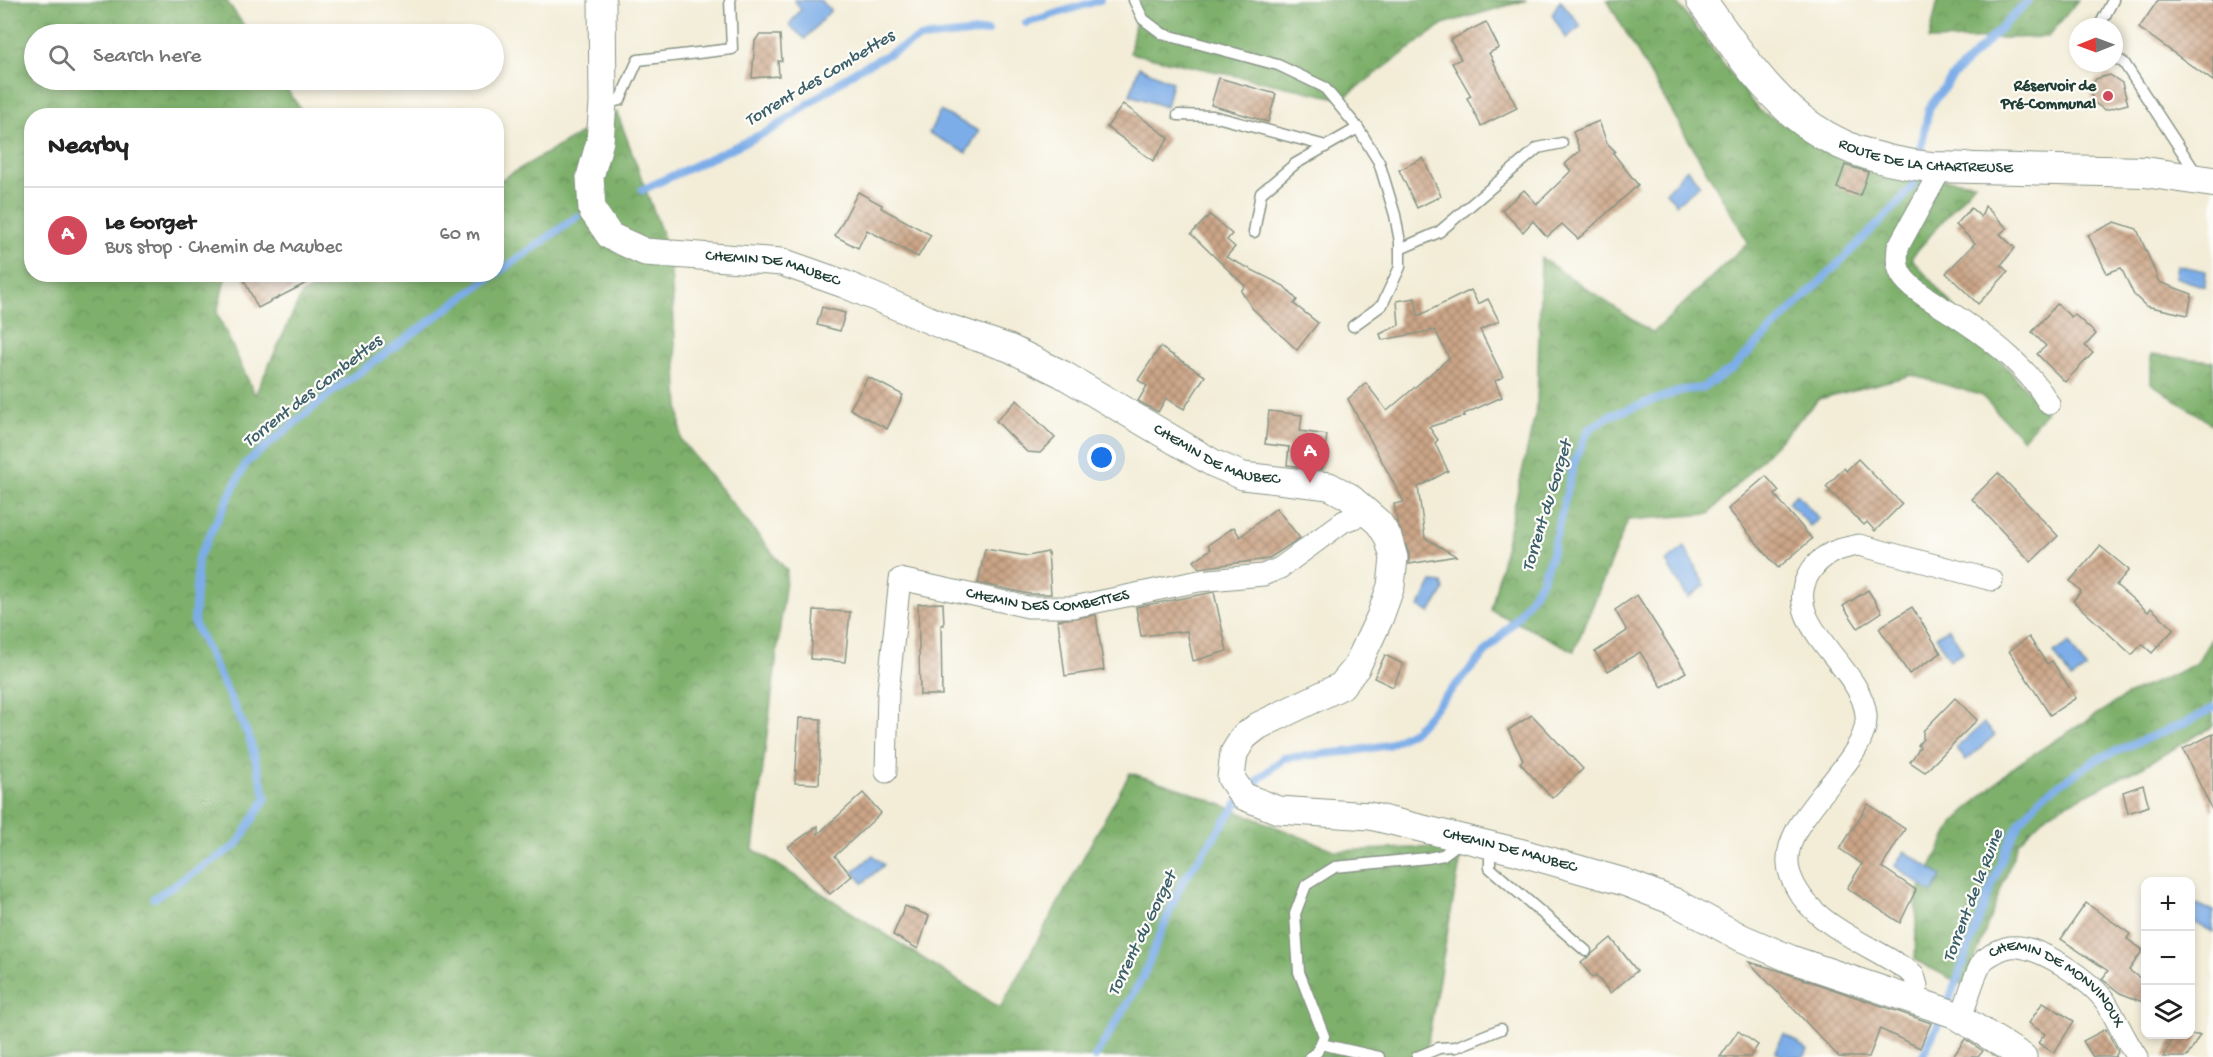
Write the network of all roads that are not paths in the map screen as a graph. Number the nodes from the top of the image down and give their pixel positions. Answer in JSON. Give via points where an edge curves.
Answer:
{"nodes":[{"id":1,"x":602,"y":0,"type":"edge"},
{"id":2,"x":730,"y":0,"type":"edge"},
{"id":3,"x":1701,"y":0,"type":"edge"},
{"id":4,"x":2113,"y":0,"type":"edge"},
{"id":5,"x":1134,"y":1,"type":"edge"},
{"id":6,"x":2103,"y":18,"type":"edge"},
{"id":7,"x":2123,"y":62,"type":"edge"},
{"id":8,"x":603,"y":103,"type":"junction"},
{"id":9,"x":1178,"y":115,"type":"dead end"},
{"id":10,"x":1358,"y":128,"type":"junction"},
{"id":11,"x":1562,"y":143,"type":"dead end"},
{"id":12,"x":1326,"y":146,"type":"junction"},
{"id":13,"x":1936,"y":167,"type":"junction"},
{"id":14,"x":2207,"y":182,"type":"edge"},
{"id":15,"x":1254,"y":232,"type":"dead end"},
{"id":16,"x":1401,"y":249,"type":"junction"},
{"id":17,"x":1353,"y":326,"type":"dead end"},
{"id":18,"x":2049,"y":404,"type":"dead end"},
{"id":19,"x":1368,"y":513,"type":"junction"},
{"id":20,"x":1992,"y":580,"type":"dead end"},
{"id":21,"x":886,"y":772,"type":"dead end"},
{"id":22,"x":1465,"y":839,"type":"junction"},
{"id":23,"x":1497,"y":846,"type":"junction"},
{"id":24,"x":1586,"y":951,"type":"dead end"},
{"id":25,"x":1910,"y":999,"type":"junction"},
{"id":26,"x":1961,"y":1019,"type":"junction"},
{"id":27,"x":1501,"y":1029,"type":"dead end"},
{"id":28,"x":1321,"y":1044,"type":"junction"},
{"id":29,"x":2010,"y":1053,"type":"edge"},
{"id":30,"x":1310,"y":1057,"type":"edge"},
{"id":31,"x":1379,"y":1057,"type":"edge"},
{"id":32,"x":1417,"y":1057,"type":"edge"},
{"id":33,"x":2137,"y":1057,"type":"edge"}],
"edges":[{"from":1,"to":8,"type":"street","name":"CHEMIN DE MAUBEC"},
{"from":2,"to":8,"type":"lane","via":[[732,50],[638,60],[620,100]]},
{"from":3,"to":13,"type":"main road","name":"ROUTE DE LA CHARTREUSE","via":[[1758,78],[1804,124],[1864,154]]},
{"from":4,"to":6,"type":"lane"},
{"from":5,"to":10,"type":"lane","via":[[1143,19],[1164,34],[1278,65],[1324,87]]},
{"from":7,"to":14,"type":"lane"},
{"from":8,"to":19,"type":"street","name":"CHEMIN DE MAUBEC","via":[[600,141],[590,177],[592,210],[610,236],[645,252],[782,262],[834,281],[1009,348],[1062,374],[1213,463],[1243,476],[1329,486]]},
{"from":9,"to":12,"type":"lane","via":[[1213,116]]},
{"from":10,"to":12,"type":"lane"},
{"from":10,"to":16,"type":"lane","via":[[1379,162]]},
{"from":11,"to":16,"type":"lane","via":[[1538,148],[1439,232]]},
{"from":12,"to":15,"type":"lane","via":[[1295,164],[1261,193]]},
{"from":13,"to":14,"type":"main road","name":"ROUTE DE LA CHARTREUSE","via":[[2145,172]]},
{"from":13,"to":18,"type":"street","via":[[1898,246],[1901,275],[1999,346],[2040,387]]},
{"from":16,"to":17,"type":"lane","via":[[1400,267],[1382,305]]},
{"from":19,"to":21,"type":"street","name":"CHEMIN DES COMBETTES","via":[[1337,525],[1280,568],[1263,575],[1199,581],[1073,607],[1028,607],[900,579],[888,692]]},
{"from":19,"to":22,"type":"street","name":"CHEMIN DE MAUBEC","via":[[1388,537],[1394,558],[1391,586],[1356,668],[1341,686],[1258,726],[1244,737],[1234,753],[1231,778],[1244,796],[1278,810],[1370,816]]},
{"from":20,"to":25,"type":"street","via":[[1859,545],[1837,549],[1818,560],[1801,591],[1802,610],[1863,699],[1866,722],[1853,750],[1796,831],[1787,852],[1788,870],[1806,903],[1839,930],[1914,975],[1917,986]]},
{"from":22,"to":23,"type":"street","name":"CHEMIN DE MAUBEC"},
{"from":22,"to":28,"type":"lane","via":[[1443,855],[1335,867],[1306,885],[1295,914],[1299,972],[1324,1036]]},
{"from":23,"to":24,"type":"lane","via":[[1490,868]]},
{"from":23,"to":25,"type":"street","name":"CHEMIN DE MAUBEC","via":[[1624,882],[1673,901],[1791,959]]},
{"from":25,"to":26,"type":"street","name":"CHEMIN DE MAUBEC"},
{"from":26,"to":29,"type":"street","name":"CHEMIN DE MAUBEC"},
{"from":26,"to":33,"type":"street","name":"CHEMIN DE MONVINOUX","via":[[1984,961],[2012,947],[2029,950],[2090,985],[2107,1003],[2123,1038]]},
{"from":27,"to":32,"type":"lane"},
{"from":28,"to":30,"type":"lane"},
{"from":28,"to":31,"type":"lane"}]}
